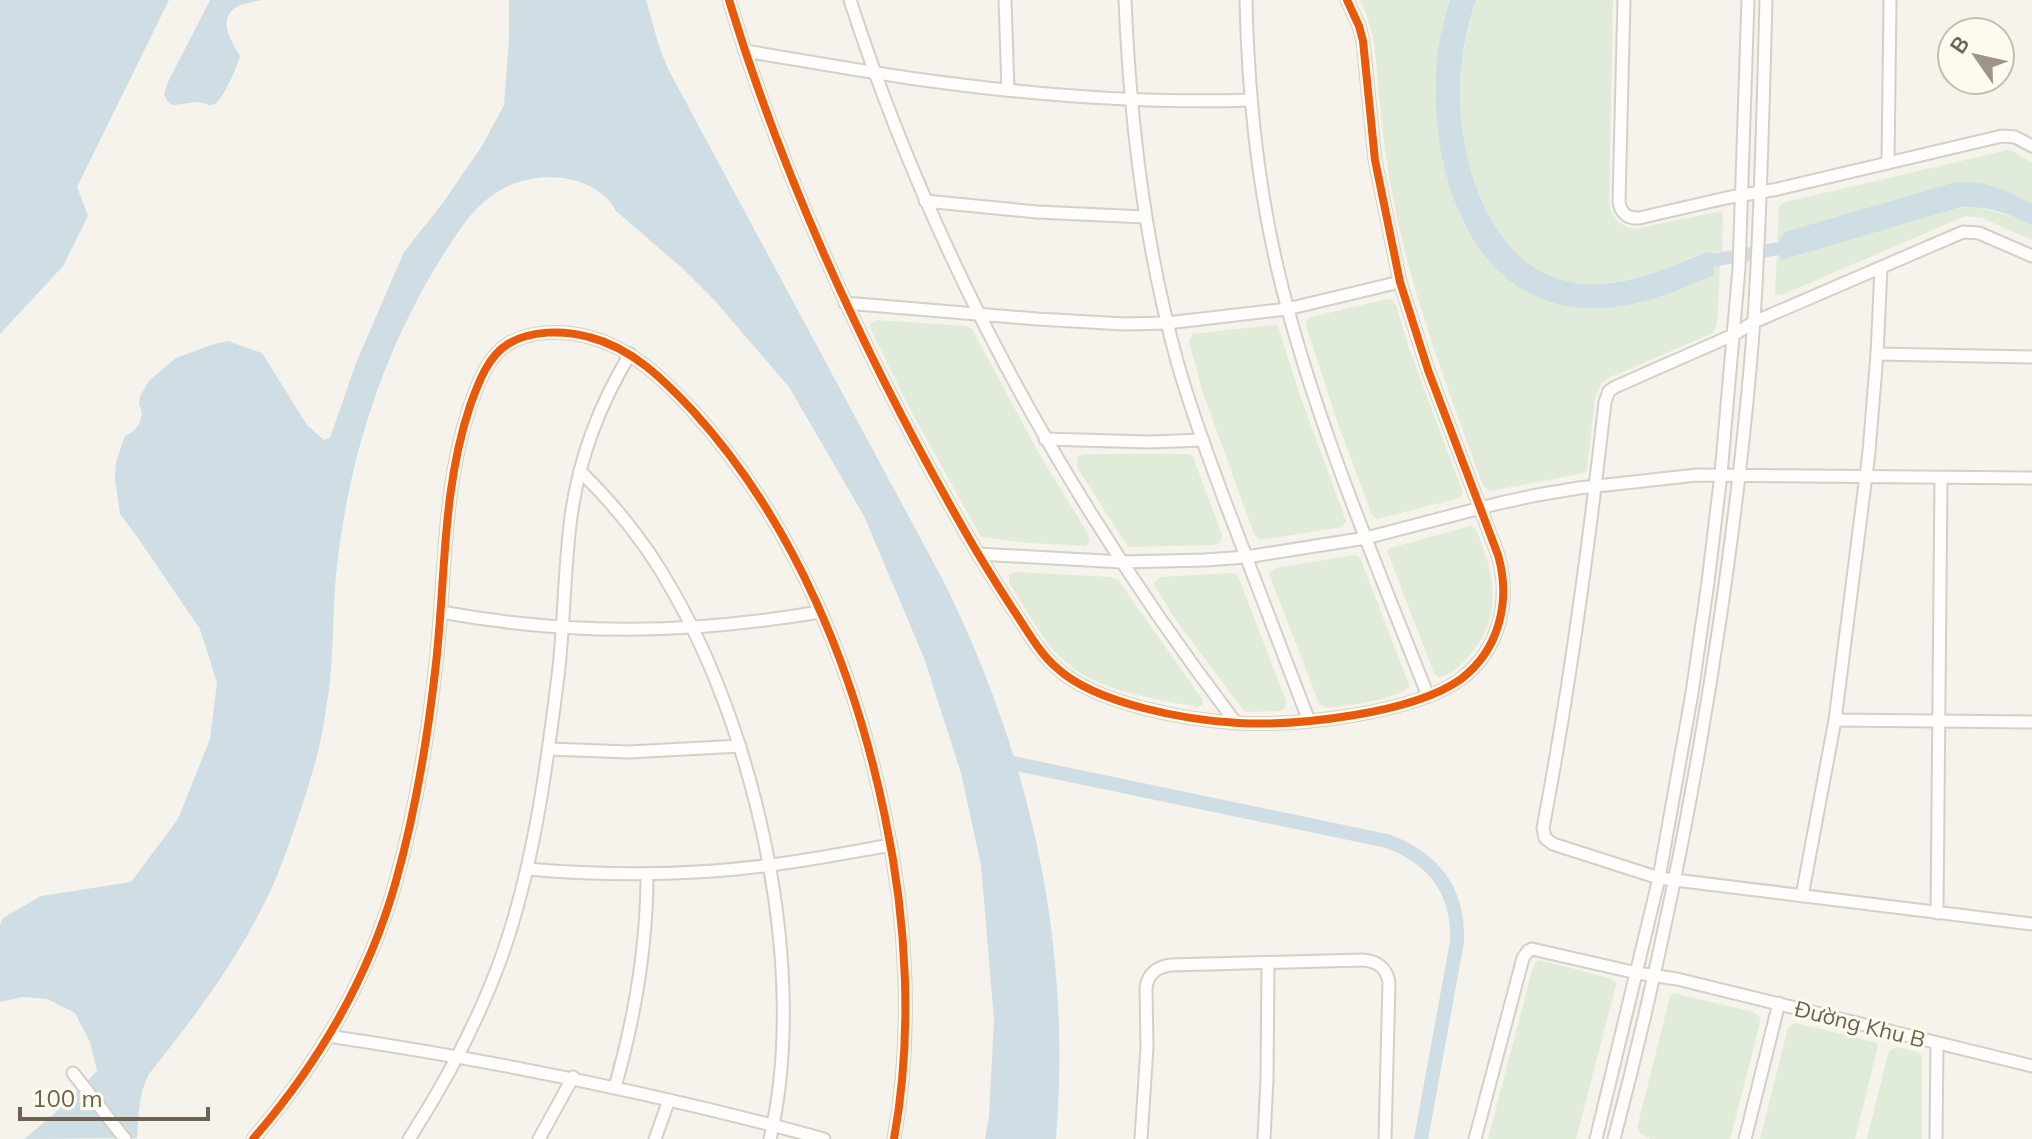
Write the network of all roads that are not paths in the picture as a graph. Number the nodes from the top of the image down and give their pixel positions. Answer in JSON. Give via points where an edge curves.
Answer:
{"nodes":[{"id":1,"x":729,"y":0,"type":"edge"},
{"id":2,"x":850,"y":0,"type":"edge"},
{"id":3,"x":1005,"y":0,"type":"edge"},
{"id":4,"x":1125,"y":0,"type":"edge"},
{"id":5,"x":1246,"y":0,"type":"edge"},
{"id":6,"x":1347,"y":0,"type":"edge"},
{"id":7,"x":1624,"y":0,"type":"edge"},
{"id":8,"x":1748,"y":0,"type":"edge"},
{"id":9,"x":1766,"y":0,"type":"edge"},
{"id":10,"x":1890,"y":0,"type":"edge"},
{"id":11,"x":745,"y":51,"type":"junction"},
{"id":12,"x":874,"y":73,"type":"junction"},
{"id":13,"x":1008,"y":90,"type":"junction"},
{"id":14,"x":1130,"y":99,"type":"junction"},
{"id":15,"x":1251,"y":100,"type":"junction"},
{"id":16,"x":2032,"y":146,"type":"edge"},
{"id":17,"x":1888,"y":163,"type":"junction"},
{"id":18,"x":1761,"y":192,"type":"junction"},
{"id":19,"x":1743,"y":195,"type":"junction"},
{"id":20,"x":925,"y":201,"type":"junction"},
{"id":21,"x":1145,"y":217,"type":"junction"},
{"id":22,"x":2032,"y":256,"type":"edge"},
{"id":23,"x":1881,"y":268,"type":"junction"},
{"id":24,"x":1400,"y":282,"type":"junction"},
{"id":25,"x":845,"y":303,"type":"junction"},
{"id":26,"x":1287,"y":309,"type":"junction"},
{"id":27,"x":979,"y":315,"type":"junction"},
{"id":28,"x":1754,"y":322,"type":"junction"},
{"id":29,"x":1167,"y":323,"type":"junction"},
{"id":30,"x":1733,"y":335,"type":"junction"},
{"id":31,"x":630,"y":354,"type":"junction"},
{"id":32,"x":1877,"y":354,"type":"junction"},
{"id":33,"x":2032,"y":357,"type":"edge"},
{"id":34,"x":1045,"y":439,"type":"junction"},
{"id":35,"x":1203,"y":440,"type":"junction"},
{"id":36,"x":580,"y":471,"type":"junction"},
{"id":37,"x":1721,"y":474,"type":"junction"},
{"id":38,"x":1739,"y":474,"type":"junction"},
{"id":39,"x":1866,"y":476,"type":"junction"},
{"id":40,"x":1941,"y":478,"type":"junction"},
{"id":41,"x":2032,"y":478,"type":"edge"},
{"id":42,"x":1595,"y":486,"type":"junction"},
{"id":43,"x":1480,"y":508,"type":"junction"},
{"id":44,"x":1366,"y":538,"type":"junction"},
{"id":45,"x":978,"y":554,"type":"junction"},
{"id":46,"x":1246,"y":557,"type":"junction"},
{"id":47,"x":1122,"y":562,"type":"junction"},
{"id":48,"x":441,"y":612,"type":"junction"},
{"id":49,"x":820,"y":612,"type":"junction"},
{"id":50,"x":563,"y":628,"type":"junction"},
{"id":51,"x":693,"y":628,"type":"junction"},
{"id":52,"x":1428,"y":696,"type":"junction"},
{"id":53,"x":1835,"y":720,"type":"junction"},
{"id":54,"x":1309,"y":721,"type":"junction"},
{"id":55,"x":1939,"y":721,"type":"junction"},
{"id":56,"x":2032,"y":722,"type":"edge"},
{"id":57,"x":1236,"y":723,"type":"junction"},
{"id":58,"x":740,"y":746,"type":"junction"},
{"id":59,"x":549,"y":749,"type":"junction"},
{"id":60,"x":891,"y":845,"type":"junction"},
{"id":61,"x":769,"y":865,"type":"junction"},
{"id":62,"x":527,"y":869,"type":"junction"},
{"id":63,"x":647,"y":874,"type":"junction"},
{"id":64,"x":1659,"y":878,"type":"junction"},
{"id":65,"x":1676,"y":880,"type":"junction"},
{"id":66,"x":1802,"y":896,"type":"junction"},
{"id":67,"x":1937,"y":913,"type":"junction"},
{"id":68,"x":2032,"y":924,"type":"edge"},
{"id":69,"x":1268,"y":963,"type":"junction"},
{"id":70,"x":1637,"y":973,"type":"junction"},
{"id":71,"x":1655,"y":975,"type":"junction"},
{"id":72,"x":1779,"y":1003,"type":"junction"},
{"id":73,"x":328,"y":1036,"type":"junction"},
{"id":74,"x":1937,"y":1043,"type":"junction"},
{"id":75,"x":458,"y":1056,"type":"junction"},
{"id":76,"x":2032,"y":1066,"type":"edge"},
{"id":77,"x":73,"y":1073,"type":"dead end"},
{"id":78,"x":573,"y":1077,"type":"junction"},
{"id":79,"x":615,"y":1087,"type":"junction"},
{"id":80,"x":669,"y":1100,"type":"junction"},
{"id":81,"x":774,"y":1125,"type":"junction"},
{"id":82,"x":1597,"y":1135,"type":"edge"},
{"id":83,"x":125,"y":1139,"type":"edge"},
{"id":84,"x":253,"y":1139,"type":"edge"},
{"id":85,"x":409,"y":1139,"type":"edge"},
{"id":86,"x":539,"y":1139,"type":"edge"},
{"id":87,"x":655,"y":1139,"type":"edge"},
{"id":88,"x":770,"y":1139,"type":"edge"},
{"id":89,"x":824,"y":1139,"type":"edge"},
{"id":90,"x":894,"y":1139,"type":"edge"},
{"id":91,"x":1141,"y":1139,"type":"edge"},
{"id":92,"x":1264,"y":1139,"type":"edge"},
{"id":93,"x":1385,"y":1139,"type":"edge"},
{"id":94,"x":1475,"y":1139,"type":"edge"},
{"id":95,"x":1615,"y":1139,"type":"edge"},
{"id":96,"x":1745,"y":1139,"type":"edge"},
{"id":97,"x":1936,"y":1139,"type":"edge"}],
"edges":[{"from":1,"to":11,"type":"street"},
{"from":2,"to":12,"type":"street"},
{"from":3,"to":13,"type":"street"},
{"from":4,"to":14,"type":"street"},
{"from":5,"to":15,"type":"street"},
{"from":6,"to":24,"type":"street","via":[[1363,41],[1375,160]]},
{"from":7,"to":19,"type":"street","via":[[1621,210],[1639,218]]},
{"from":8,"to":19,"type":"street"},
{"from":9,"to":18,"type":"street"},
{"from":10,"to":17,"type":"street"},
{"from":11,"to":12,"type":"street"},
{"from":11,"to":25,"type":"street","via":[[797,193]]},
{"from":12,"to":13,"type":"street"},
{"from":12,"to":20,"type":"street"},
{"from":13,"to":14,"type":"street"},
{"from":14,"to":15,"type":"street"},
{"from":14,"to":21,"type":"street"},
{"from":15,"to":26,"type":"street","via":[[1260,180]]},
{"from":16,"to":17,"type":"street","via":[[2009,135]]},
{"from":17,"to":18,"type":"street"},
{"from":18,"to":19,"type":"street"},
{"from":18,"to":28,"type":"street"},
{"from":19,"to":30,"type":"street"},
{"from":20,"to":21,"type":"street"},
{"from":20,"to":27,"type":"street"},
{"from":21,"to":29,"type":"street"},
{"from":22,"to":23,"type":"street","via":[[1966,231]]},
{"from":23,"to":28,"type":"street"},
{"from":23,"to":32,"type":"street"},
{"from":24,"to":26,"type":"street"},
{"from":24,"to":43,"type":"street"},
{"from":25,"to":27,"type":"street"},
{"from":25,"to":45,"type":"street"},
{"from":26,"to":29,"type":"street"},
{"from":26,"to":44,"type":"street"},
{"from":27,"to":29,"type":"street"},
{"from":27,"to":34,"type":"street"},
{"from":28,"to":30,"type":"street"},
{"from":28,"to":38,"type":"street"},
{"from":29,"to":35,"type":"street"},
{"from":30,"to":37,"type":"street"},
{"from":30,"to":42,"type":"street","via":[[1609,391]]},
{"from":31,"to":36,"type":"street","via":[[600,410]]},
{"from":31,"to":48,"type":"street","via":[[592,338],[557,333],[516,339],[491,359],[467,415],[451,484]]},
{"from":31,"to":49,"type":"street","via":[[666,383],[727,451],[773,520]]},
{"from":32,"to":33,"type":"street"},
{"from":32,"to":39,"type":"street"},
{"from":34,"to":35,"type":"street"},
{"from":34,"to":47,"type":"street"},
{"from":35,"to":46,"type":"street"},
{"from":36,"to":50,"type":"street"},
{"from":36,"to":51,"type":"street","via":[[650,555]]},
{"from":37,"to":38,"type":"street"},
{"from":37,"to":42,"type":"street"},
{"from":37,"to":64,"type":"street","via":[[1692,693]]},
{"from":38,"to":39,"type":"street"},
{"from":38,"to":65,"type":"street"},
{"from":39,"to":40,"type":"street"},
{"from":39,"to":53,"type":"street"},
{"from":40,"to":41,"type":"street"},
{"from":40,"to":55,"type":"street"},
{"from":42,"to":43,"type":"street"},
{"from":42,"to":64,"type":"street","via":[[1543,833],[1553,844]]},
{"from":43,"to":44,"type":"street"},
{"from":43,"to":52,"type":"street","via":[[1502,570],[1502,614],[1492,642],[1472,669]]},
{"from":44,"to":46,"type":"street"},
{"from":44,"to":52,"type":"street"},
{"from":45,"to":47,"type":"street"},
{"from":45,"to":57,"type":"street","via":[[1042,652],[1069,678],[1141,707]]},
{"from":46,"to":47,"type":"street"},
{"from":46,"to":54,"type":"street"},
{"from":47,"to":57,"type":"street"},
{"from":48,"to":50,"type":"street"},
{"from":48,"to":73,"type":"street","via":[[421,770],[396,881],[361,973]]},
{"from":49,"to":51,"type":"street"},
{"from":49,"to":60,"type":"street","via":[[860,718]]},
{"from":50,"to":51,"type":"street"},
{"from":50,"to":59,"type":"street"},
{"from":51,"to":58,"type":"street"},
{"from":52,"to":54,"type":"street"},
{"from":53,"to":55,"type":"street"},
{"from":53,"to":66,"type":"street"},
{"from":54,"to":57,"type":"street"},
{"from":55,"to":56,"type":"street"},
{"from":55,"to":67,"type":"street"},
{"from":58,"to":59,"type":"street","via":[[629,752]]},
{"from":58,"to":61,"type":"street"},
{"from":59,"to":62,"type":"street"},
{"from":60,"to":61,"type":"street"},
{"from":60,"to":90,"type":"street","via":[[905,1002]]},
{"from":61,"to":63,"type":"street"},
{"from":61,"to":81,"type":"street","via":[[783,1009]]},
{"from":62,"to":63,"type":"street"},
{"from":62,"to":75,"type":"street","via":[[497,970]]},
{"from":63,"to":79,"type":"street","via":[[641,973]]},
{"from":64,"to":65,"type":"street"},
{"from":64,"to":70,"type":"street"},
{"from":65,"to":66,"type":"street"},
{"from":65,"to":71,"type":"street"},
{"from":66,"to":67,"type":"street"},
{"from":67,"to":68,"type":"street"},
{"from":69,"to":91,"type":"street","via":[[1171,965],[1149,976]]},
{"from":69,"to":92,"type":"street"},
{"from":69,"to":93,"type":"street","via":[[1368,961],[1388,974]]},
{"from":70,"to":71,"type":"street"},
{"from":70,"to":82,"type":"street"},
{"from":70,"to":94,"type":"street","via":[[1536,949],[1525,954]]},
{"from":71,"to":72,"type":"street"},
{"from":71,"to":95,"type":"street"},
{"from":72,"to":74,"type":"street","name":"Đường Khu B"},
{"from":72,"to":96,"type":"street","name":"Đường Khu B"},
{"from":73,"to":75,"type":"street"},
{"from":73,"to":84,"type":"street"},
{"from":74,"to":76,"type":"street","name":"Đường Khu B"},
{"from":74,"to":97,"type":"street","name":"Đường Khu B"},
{"from":75,"to":78,"type":"street"},
{"from":75,"to":85,"type":"street"},
{"from":77,"to":83,"type":"street"},
{"from":78,"to":79,"type":"street"},
{"from":78,"to":86,"type":"street"},
{"from":79,"to":80,"type":"street"},
{"from":80,"to":81,"type":"street"},
{"from":80,"to":87,"type":"street"},
{"from":81,"to":88,"type":"street"},
{"from":81,"to":89,"type":"street"},
{"from":82,"to":95,"type":"street"}]}
